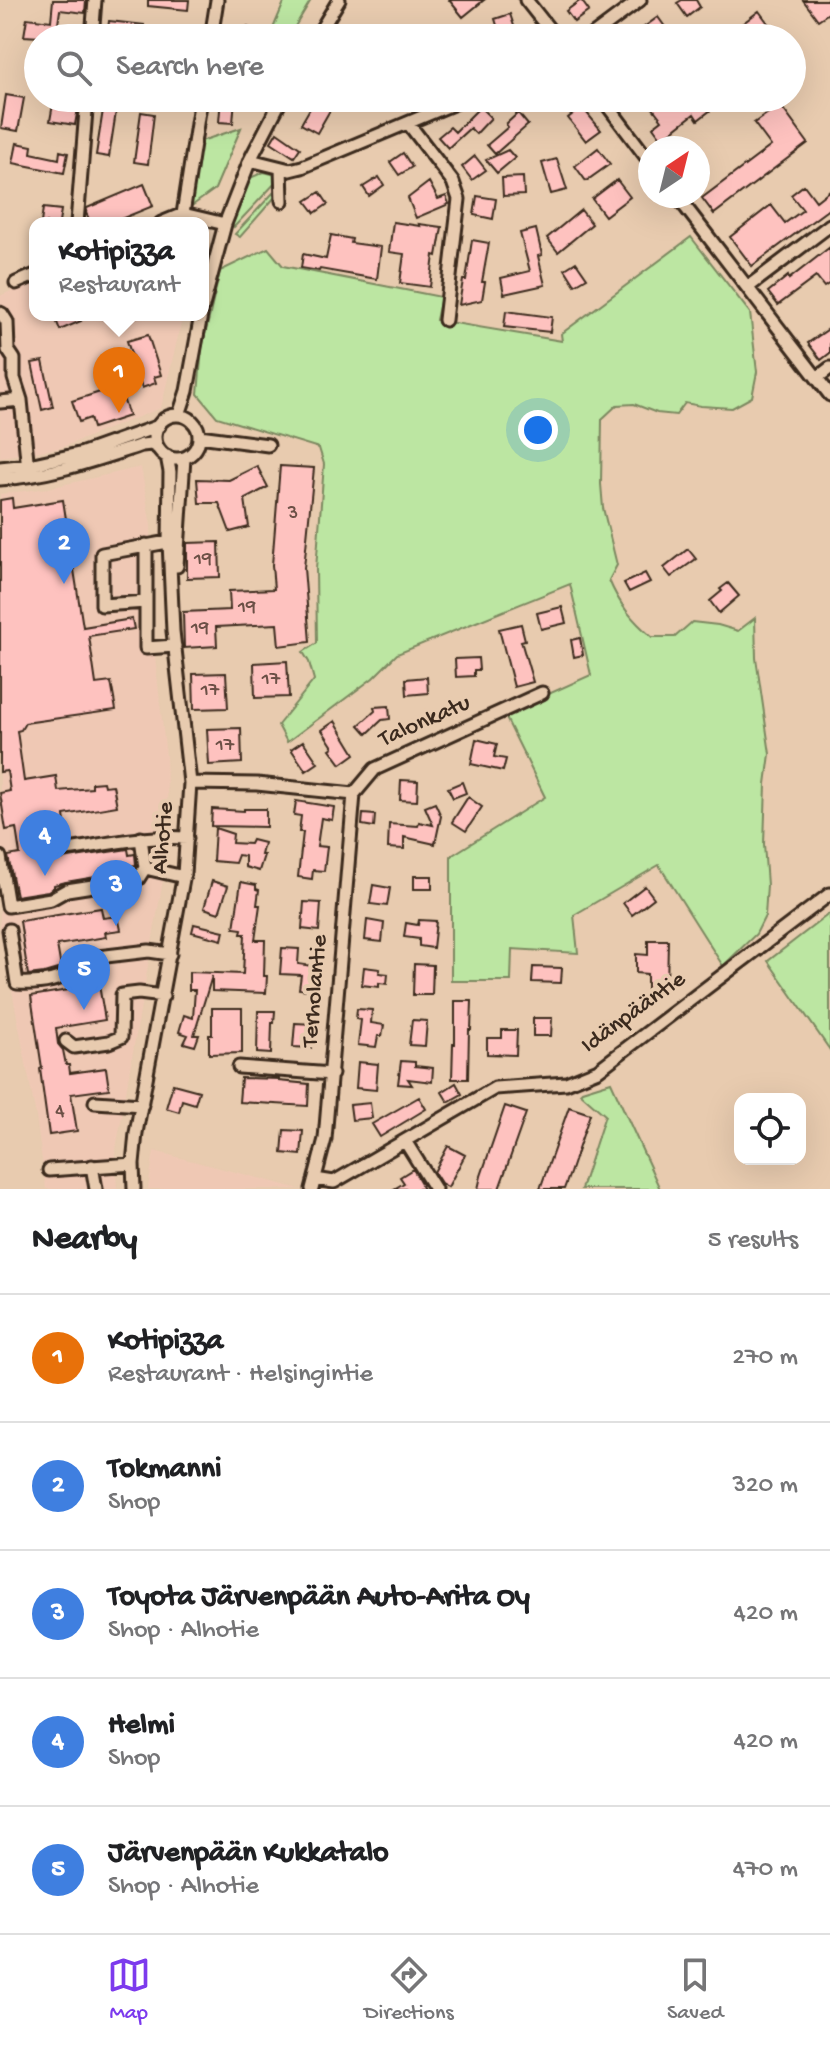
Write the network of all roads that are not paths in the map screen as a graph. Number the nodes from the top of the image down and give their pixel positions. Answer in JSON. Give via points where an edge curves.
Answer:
{"nodes":[{"id":1,"x":95,"y":0,"type":"edge"},
{"id":2,"x":217,"y":0,"type":"edge"},
{"id":3,"x":339,"y":0,"type":"edge"},
{"id":4,"x":526,"y":0,"type":"edge"},
{"id":5,"x":640,"y":0,"type":"edge"},
{"id":6,"x":93,"y":24,"type":"edge"},
{"id":7,"x":213,"y":24,"type":"edge"},
{"id":8,"x":324,"y":24,"type":"edge"},
{"id":9,"x":545,"y":24,"type":"edge"},
{"id":10,"x":608,"y":24,"type":"edge"},
{"id":11,"x":86,"y":112,"type":"edge"},
{"id":12,"x":199,"y":112,"type":"edge"},
{"id":13,"x":275,"y":112,"type":"edge"},
{"id":14,"x":434,"y":112,"type":"edge"},
{"id":15,"x":612,"y":112,"type":"edge"},
{"id":16,"x":408,"y":123,"type":"junction"},
{"id":17,"x":638,"y":146,"type":"edge"},
{"id":18,"x":250,"y":160,"type":"junction"},
{"id":19,"x":281,"y":168,"type":"junction"},
{"id":20,"x":282,"y":201,"type":"dead end"},
{"id":21,"x":686,"y":208,"type":"edge"},
{"id":22,"x":183,"y":214,"type":"junction"},
{"id":23,"x":77,"y":217,"type":"edge"},
{"id":24,"x":176,"y":217,"type":"edge"},
{"id":25,"x":196,"y":217,"type":"edge"},
{"id":26,"x":209,"y":220,"type":"edge"},
{"id":27,"x":225,"y":224,"type":"junction"},
{"id":28,"x":830,"y":225,"type":"edge"},
{"id":29,"x":29,"y":278,"type":"edge"},
{"id":30,"x":16,"y":283,"type":"dead end"},
{"id":31,"x":209,"y":284,"type":"edge"},
{"id":32,"x":748,"y":287,"type":"junction"},
{"id":33,"x":1,"y":314,"type":"edge"},
{"id":34,"x":445,"y":320,"type":"dead end"},
{"id":35,"x":200,"y":321,"type":"edge"},
{"id":36,"x":830,"y":368,"type":"edge"},
{"id":37,"x":14,"y":378,"type":"junction"},
{"id":38,"x":817,"y":378,"type":"junction"},
{"id":39,"x":0,"y":381,"type":"edge"},
{"id":40,"x":830,"y":395,"type":"edge"},
{"id":41,"x":21,"y":400,"type":"junction"},
{"id":42,"x":0,"y":402,"type":"edge"},
{"id":43,"x":179,"y":415,"type":"junction"},
{"id":44,"x":159,"y":426,"type":"junction"},
{"id":45,"x":199,"y":436,"type":"junction"},
{"id":46,"x":268,"y":445,"type":"dead end"},
{"id":47,"x":163,"y":452,"type":"junction"},
{"id":48,"x":184,"y":458,"type":"junction"},
{"id":49,"x":0,"y":468,"type":"edge"},
{"id":50,"x":28,"y":471,"type":"junction"},
{"id":51,"x":0,"y":479,"type":"edge"},
{"id":52,"x":174,"y":541,"type":"junction"},
{"id":53,"x":146,"y":545,"type":"junction"},
{"id":54,"x":146,"y":602,"type":"junction"},
{"id":55,"x":175,"y":646,"type":"junction"},
{"id":56,"x":542,"y":693,"type":"dead end"},
{"id":57,"x":190,"y":783,"type":"junction"},
{"id":58,"x":354,"y":794,"type":"junction"},
{"id":59,"x":141,"y":838,"type":"junction"},
{"id":60,"x":187,"y":838,"type":"junction"},
{"id":61,"x":61,"y":851,"type":"dead end"},
{"id":62,"x":0,"y":857,"type":"edge"},
{"id":63,"x":145,"y":868,"type":"junction"},
{"id":64,"x":184,"y":877,"type":"junction"},
{"id":65,"x":830,"y":894,"type":"edge"},
{"id":66,"x":9,"y":930,"type":"dead end"},
{"id":67,"x":170,"y":954,"type":"junction"},
{"id":68,"x":163,"y":996,"type":"junction"},
{"id":69,"x":66,"y":1041,"type":"dead end"},
{"id":70,"x":239,"y":1067,"type":"dead end"},
{"id":71,"x":332,"y":1074,"type":"junction"},
{"id":72,"x":95,"y":1102,"type":"dead end"},
{"id":73,"x":142,"y":1105,"type":"junction"},
{"id":74,"x":405,"y":1141,"type":"junction"},
{"id":75,"x":133,"y":1164,"type":"junction"},
{"id":76,"x":92,"y":1166,"type":"junction"},
{"id":77,"x":49,"y":1170,"type":"dead end"},
{"id":78,"x":314,"y":1184,"type":"edge"},
{"id":79,"x":96,"y":1189,"type":"edge"},
{"id":80,"x":134,"y":1189,"type":"edge"},
{"id":81,"x":435,"y":1189,"type":"edge"}],
"edges":[{"from":1,"to":6,"type":"street"},
{"from":2,"to":7,"type":"street"},
{"from":3,"to":8,"type":"street"},
{"from":4,"to":9,"type":"street"},
{"from":5,"to":10,"type":"street"},
{"from":11,"to":23,"type":"street"},
{"from":12,"to":22,"type":"street"},
{"from":13,"to":18,"type":"street"},
{"from":14,"to":16,"type":"street"},
{"from":15,"to":17,"type":"street"},
{"from":16,"to":19,"type":"street","via":[[302,167]]},
{"from":16,"to":34,"type":"street","via":[[448,175],[459,199]]},
{"from":18,"to":19,"type":"street"},
{"from":18,"to":27,"type":"street"},
{"from":19,"to":20,"type":"street"},
{"from":21,"to":32,"type":"street"},
{"from":22,"to":24,"type":"street"},
{"from":22,"to":25,"type":"street"},
{"from":26,"to":27,"type":"street"},
{"from":27,"to":31,"type":"street"},
{"from":28,"to":32,"type":"street"},
{"from":29,"to":30,"type":"street"},
{"from":32,"to":38,"type":"street"},
{"from":33,"to":37,"type":"street","via":[[7,322]]},
{"from":35,"to":43,"type":"street"},
{"from":36,"to":38,"type":"street"},
{"from":37,"to":39,"type":"street"},
{"from":37,"to":41,"type":"street"},
{"from":38,"to":40,"type":"street"},
{"from":41,"to":42,"type":"street"},
{"from":41,"to":50,"type":"street"},
{"from":43,"to":44,"type":"street"},
{"from":43,"to":45,"type":"street","via":[[193,422]]},
{"from":44,"to":47,"type":"street","via":[[156,441]]},
{"from":44,"to":50,"type":"street"},
{"from":45,"to":46,"type":"street"},
{"from":45,"to":48,"type":"street","via":[[195,450]]},
{"from":47,"to":48,"type":"street"},
{"from":47,"to":50,"type":"street","via":[[142,445],[75,467]]},
{"from":47,"to":52,"type":"street","name":"Alhotie","via":[[170,472]]},
{"from":48,"to":52,"type":"street","name":"Alhotie"},
{"from":49,"to":50,"type":"street"},
{"from":50,"to":51,"type":"street"},
{"from":52,"to":53,"type":"street"},
{"from":52,"to":55,"type":"street","name":"Alhotie"},
{"from":53,"to":54,"type":"street"},
{"from":53,"to":54,"type":"street","via":[[102,554],[102,605]]},
{"from":54,"to":55,"type":"street","via":[[146,648]]},
{"from":55,"to":57,"type":"street","name":"Alhotie"},
{"from":56,"to":58,"type":"street","name":"Talonkatu","via":[[375,769]]},
{"from":57,"to":58,"type":"street"},
{"from":57,"to":60,"type":"street","name":"Alhotie"},
{"from":58,"to":71,"type":"street","name":"Terholantie"},
{"from":59,"to":60,"type":"street"},
{"from":59,"to":61,"type":"street"},
{"from":59,"to":63,"type":"street"},
{"from":60,"to":64,"type":"street","name":"Alhotie"},
{"from":62,"to":63,"type":"street","via":[[8,906],[138,879]]},
{"from":63,"to":64,"type":"street"},
{"from":64,"to":67,"type":"street","name":"Alhotie"},
{"from":65,"to":74,"type":"street","name":"Idänpääntie","via":[[598,1070],[566,1083],[495,1088]]},
{"from":66,"to":67,"type":"street","via":[[17,983],[62,978],[72,972],[72,960],[149,951]]},
{"from":67,"to":68,"type":"street","name":"Alhotie"},
{"from":68,"to":69,"type":"street","via":[[122,995],[121,1037],[74,1047]]},
{"from":68,"to":73,"type":"street","name":"Alhotie"},
{"from":70,"to":71,"type":"street"},
{"from":71,"to":78,"type":"street","name":"Terholantie"},
{"from":72,"to":73,"type":"street"},
{"from":73,"to":75,"type":"street","name":"Alhotie"},
{"from":74,"to":78,"type":"street","name":"Idänpääntie","via":[[334,1182]]},
{"from":74,"to":81,"type":"street"},
{"from":75,"to":76,"type":"street"},
{"from":75,"to":80,"type":"street","name":"Alhotie"},
{"from":76,"to":77,"type":"street"},
{"from":76,"to":79,"type":"street"}]}
